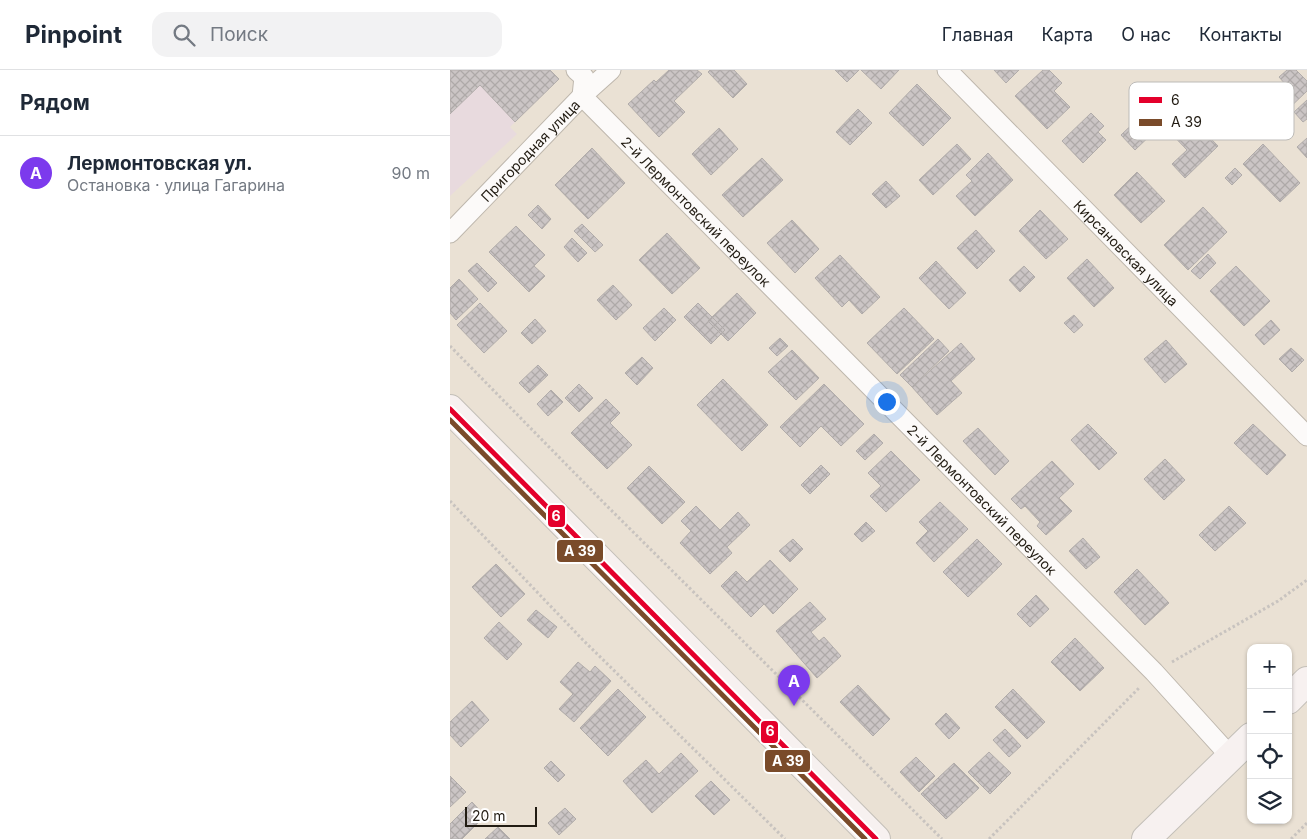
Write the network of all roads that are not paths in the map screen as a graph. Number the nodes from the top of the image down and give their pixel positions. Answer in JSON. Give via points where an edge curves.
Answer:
{"nodes":[{"id":1,"x":576,"y":70,"type":"edge"},
{"id":2,"x":611,"y":70,"type":"edge"},
{"id":3,"x":947,"y":70,"type":"edge"},
{"id":4,"x":582,"y":96,"type":"junction"},
{"id":5,"x":450,"y":233,"type":"edge"},
{"id":6,"x":450,"y":409,"type":"edge"},
{"id":7,"x":1307,"y":436,"type":"edge"},
{"id":8,"x":1307,"y":681,"type":"edge"},
{"id":9,"x":1292,"y":696,"type":"edge"},
{"id":10,"x":1247,"y":741,"type":"edge"},
{"id":11,"x":1231,"y":757,"type":"junction"},
{"id":12,"x":876,"y":839,"type":"edge"},
{"id":13,"x":1146,"y":839,"type":"edge"}],
"edges":[{"from":1,"to":4,"type":"street","via":[[584,77]]},
{"from":2,"to":4,"type":"street","name":"Пригородная улица"},
{"from":3,"to":7,"type":"street","name":"Кирсановская улица"},
{"from":4,"to":5,"type":"street","name":"Пригородная улица"},
{"from":4,"to":11,"type":"street","name":"2-й Лермонтовский переулок","via":[[1154,672]]},
{"from":6,"to":12,"type":"main road"},
{"from":8,"to":9,"type":"main road"},
{"from":10,"to":11,"type":"main road"},
{"from":11,"to":13,"type":"main road"}]}
